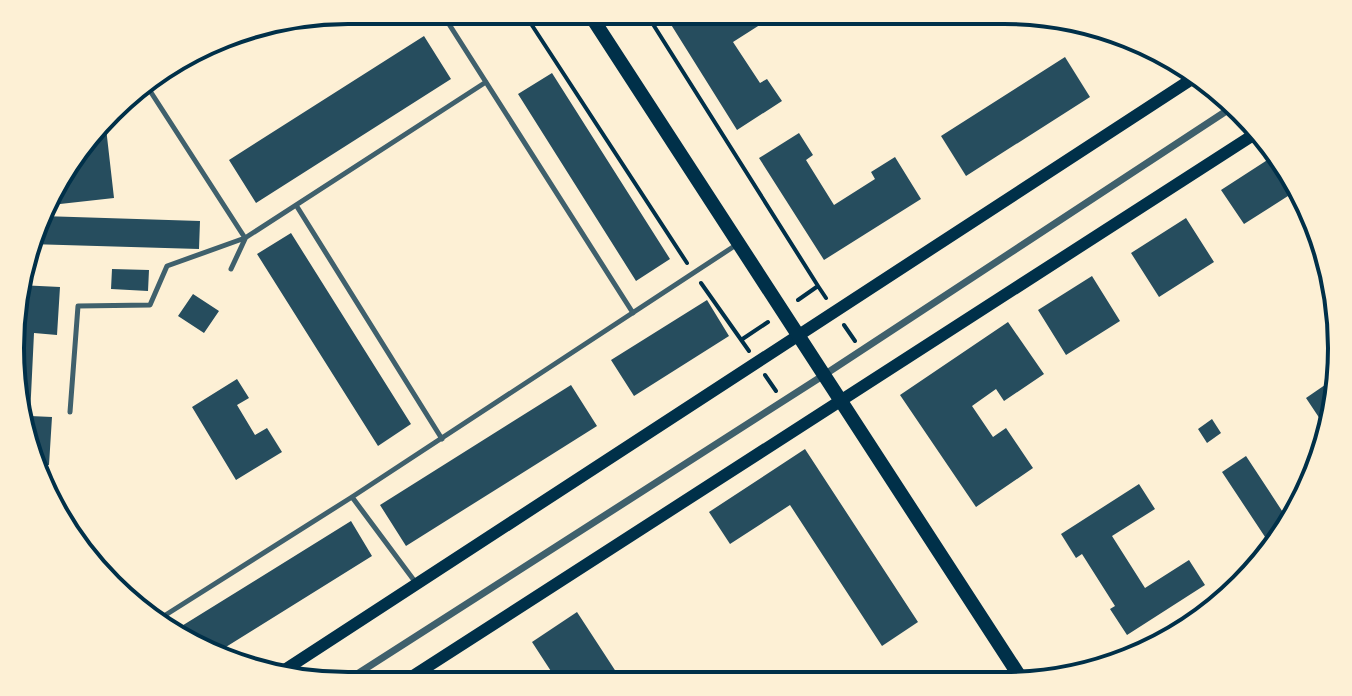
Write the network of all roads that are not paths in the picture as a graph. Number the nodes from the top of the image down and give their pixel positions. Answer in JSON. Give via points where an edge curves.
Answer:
{"nodes":[{"id":1,"x":449,"y":24,"type":"edge"},
{"id":2,"x":596,"y":24,"type":"edge"},
{"id":3,"x":486,"y":82,"type":"junction"},
{"id":4,"x":1188,"y":82,"type":"edge"},
{"id":5,"x":150,"y":91,"type":"edge"},
{"id":6,"x":1226,"y":112,"type":"edge"},
{"id":7,"x":1250,"y":137,"type":"edge"},
{"id":8,"x":296,"y":205,"type":"junction"},
{"id":9,"x":245,"y":238,"type":"junction"},
{"id":10,"x":738,"y":244,"type":"junction"},
{"id":11,"x":231,"y":269,"type":"dead end"},
{"id":12,"x":633,"y":313,"type":"junction"},
{"id":13,"x":797,"y":335,"type":"junction"},
{"id":14,"x":824,"y":375,"type":"junction"},
{"id":15,"x":840,"y":400,"type":"junction"},
{"id":16,"x":70,"y":412,"type":"dead end"},
{"id":17,"x":442,"y":439,"type":"junction"},
{"id":18,"x":352,"y":497,"type":"junction"},
{"id":19,"x":417,"y":584,"type":"junction"},
{"id":20,"x":165,"y":615,"type":"edge"},
{"id":21,"x":290,"y":667,"type":"edge"},
{"id":22,"x":1016,"y":671,"type":"edge"},
{"id":23,"x":360,"y":672,"type":"edge"},
{"id":24,"x":419,"y":672,"type":"edge"}],
"edges":[{"from":1,"to":3,"type":"lane"},
{"from":2,"to":10,"type":"main road"},
{"from":3,"to":8,"type":"lane"},
{"from":3,"to":12,"type":"lane"},
{"from":4,"to":13,"type":"main road"},
{"from":5,"to":9,"type":"lane"},
{"from":6,"to":14,"type":"street"},
{"from":7,"to":15,"type":"main road"},
{"from":8,"to":9,"type":"lane"},
{"from":8,"to":17,"type":"lane"},
{"from":9,"to":11,"type":"lane"},
{"from":9,"to":16,"type":"lane","via":[[167,266],[150,305],[78,306]]},
{"from":10,"to":12,"type":"lane"},
{"from":10,"to":13,"type":"main road"},
{"from":12,"to":17,"type":"lane"},
{"from":13,"to":14,"type":"main road"},
{"from":13,"to":19,"type":"main road"},
{"from":14,"to":15,"type":"main road"},
{"from":14,"to":23,"type":"street"},
{"from":15,"to":22,"type":"main road"},
{"from":15,"to":24,"type":"main road"},
{"from":17,"to":18,"type":"lane"},
{"from":18,"to":19,"type":"lane"},
{"from":18,"to":20,"type":"lane"},
{"from":19,"to":21,"type":"main road"}]}
